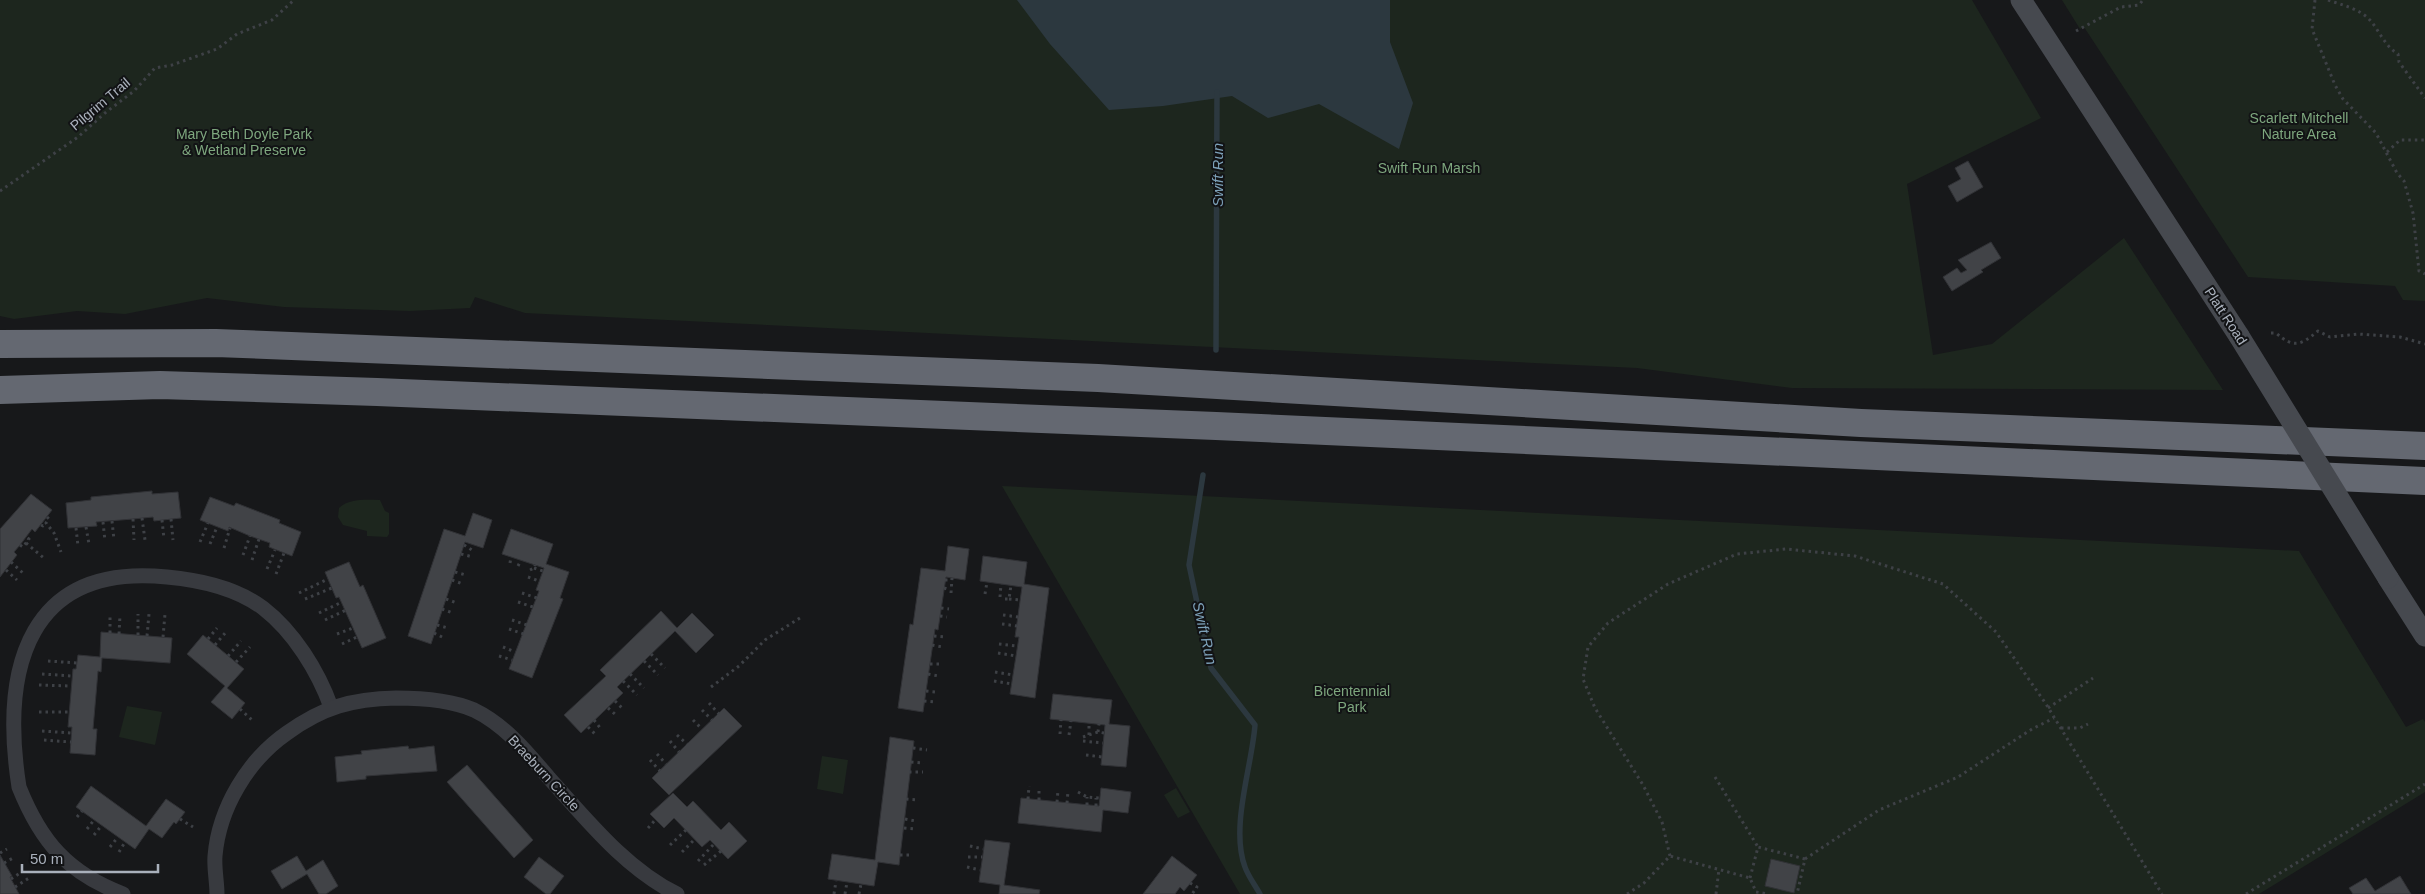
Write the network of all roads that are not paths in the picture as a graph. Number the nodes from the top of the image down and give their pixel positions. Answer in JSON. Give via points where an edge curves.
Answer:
{"nodes":[{"id":1,"x":2021,"y":0,"type":"edge"},
{"id":2,"x":0,"y":344,"type":"edge"},
{"id":3,"x":0,"y":390,"type":"edge"},
{"id":4,"x":2425,"y":446,"type":"edge"},
{"id":5,"x":2425,"y":481,"type":"edge"},
{"id":6,"x":2425,"y":636,"type":"edge"},
{"id":7,"x":331,"y":707,"type":"junction"},
{"id":8,"x":123,"y":894,"type":"edge"},
{"id":9,"x":217,"y":894,"type":"edge"},
{"id":10,"x":677,"y":894,"type":"edge"}],
"edges":[{"from":1,"to":6,"type":"main road","name":"Platt Road","bridge":true,"via":[[2239,336]]},
{"from":2,"to":4,"type":"highway","via":[[216,343],[1098,378],[1861,423]]},
{"from":3,"to":5,"type":"highway","via":[[160,385],[377,392]]},
{"from":7,"to":8,"type":"street","via":[[315,670],[290,636],[263,608],[216,586],[192,579],[154,575],[113,576],[64,592],[39,611],[15,645],[6,667],[2,690],[6,744],[15,779],[27,808],[58,854],[76,871]]},
{"from":7,"to":9,"type":"street","name":"Braeburn Circle","via":[[278,739],[256,760],[239,784],[223,820],[215,856]]},
{"from":7,"to":10,"type":"street","name":"Braeburn Circle","via":[[355,701],[415,698],[474,711],[498,725],[524,748],[589,822],[632,864]]}]}
